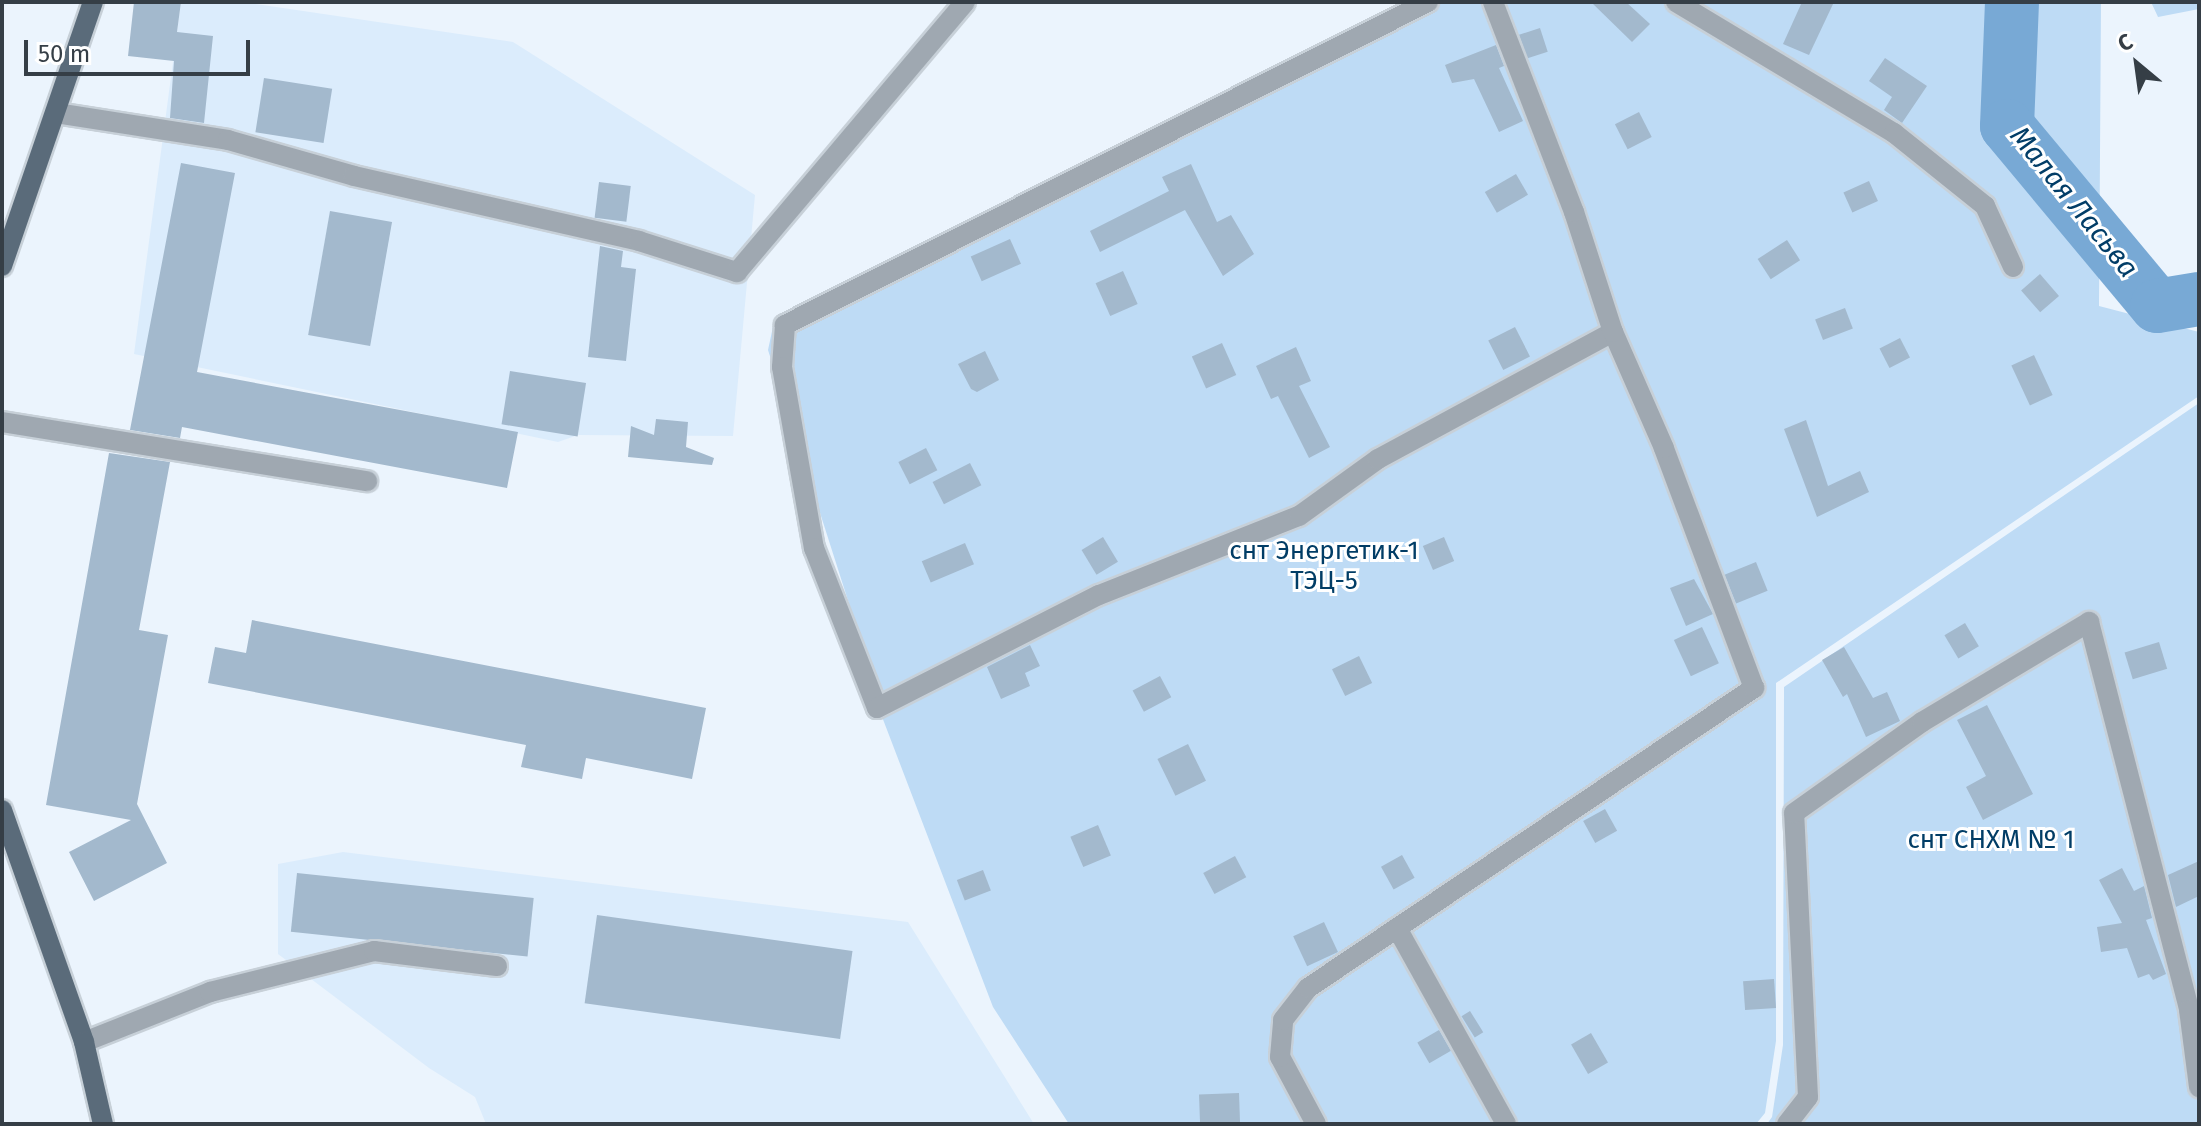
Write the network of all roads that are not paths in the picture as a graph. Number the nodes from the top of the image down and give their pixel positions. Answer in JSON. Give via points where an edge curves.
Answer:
{"nodes":[{"id":1,"x":93,"y":2,"type":"edge"},
{"id":2,"x":965,"y":2,"type":"edge"},
{"id":3,"x":1428,"y":2,"type":"edge"},
{"id":4,"x":1493,"y":2,"type":"edge"},
{"id":5,"x":1676,"y":2,"type":"edge"},
{"id":6,"x":56,"y":113,"type":"junction"},
{"id":7,"x":2,"y":266,"type":"edge"},
{"id":8,"x":2013,"y":267,"type":"dead end"},
{"id":9,"x":1613,"y":332,"type":"junction"},
{"id":10,"x":2,"y":422,"type":"edge"},
{"id":11,"x":367,"y":481,"type":"dead end"},
{"id":12,"x":2,"y":810,"type":"edge"},
{"id":13,"x":1397,"y":928,"type":"junction"},
{"id":14,"x":497,"y":966,"type":"dead end"},
{"id":15,"x":84,"y":1042,"type":"junction"},
{"id":16,"x":2199,"y":1087,"type":"edge"},
{"id":17,"x":103,"y":1124,"type":"edge"},
{"id":18,"x":1316,"y":1124,"type":"edge"},
{"id":19,"x":1506,"y":1124,"type":"edge"},
{"id":20,"x":1787,"y":1124,"type":"edge"}],
"edges":[{"from":1,"to":6,"type":"main road"},
{"from":2,"to":6,"type":"lane","via":[[737,272],[639,241],[354,176],[228,140]]},
{"from":3,"to":9,"type":"lane","via":[[785,325],[782,367],[814,548],[877,708],[1099,595],[1299,516],[1378,459]]},
{"from":4,"to":9,"type":"lane","via":[[1574,212]]},
{"from":5,"to":8,"type":"lane","via":[[1894,133],[1985,206]]},
{"from":6,"to":7,"type":"main road"},
{"from":9,"to":13,"type":"lane","via":[[1664,448],[1754,688]]},
{"from":10,"to":11,"type":"lane"},
{"from":12,"to":15,"type":"main road"},
{"from":13,"to":18,"type":"lane","via":[[1308,988],[1283,1020],[1280,1057]]},
{"from":13,"to":19,"type":"lane"},
{"from":14,"to":15,"type":"lane","via":[[374,951],[210,992]]},
{"from":15,"to":17,"type":"main road"},
{"from":16,"to":20,"type":"lane","via":[[2189,1010],[2089,622],[1922,722],[1794,813],[1808,1097]]}]}
